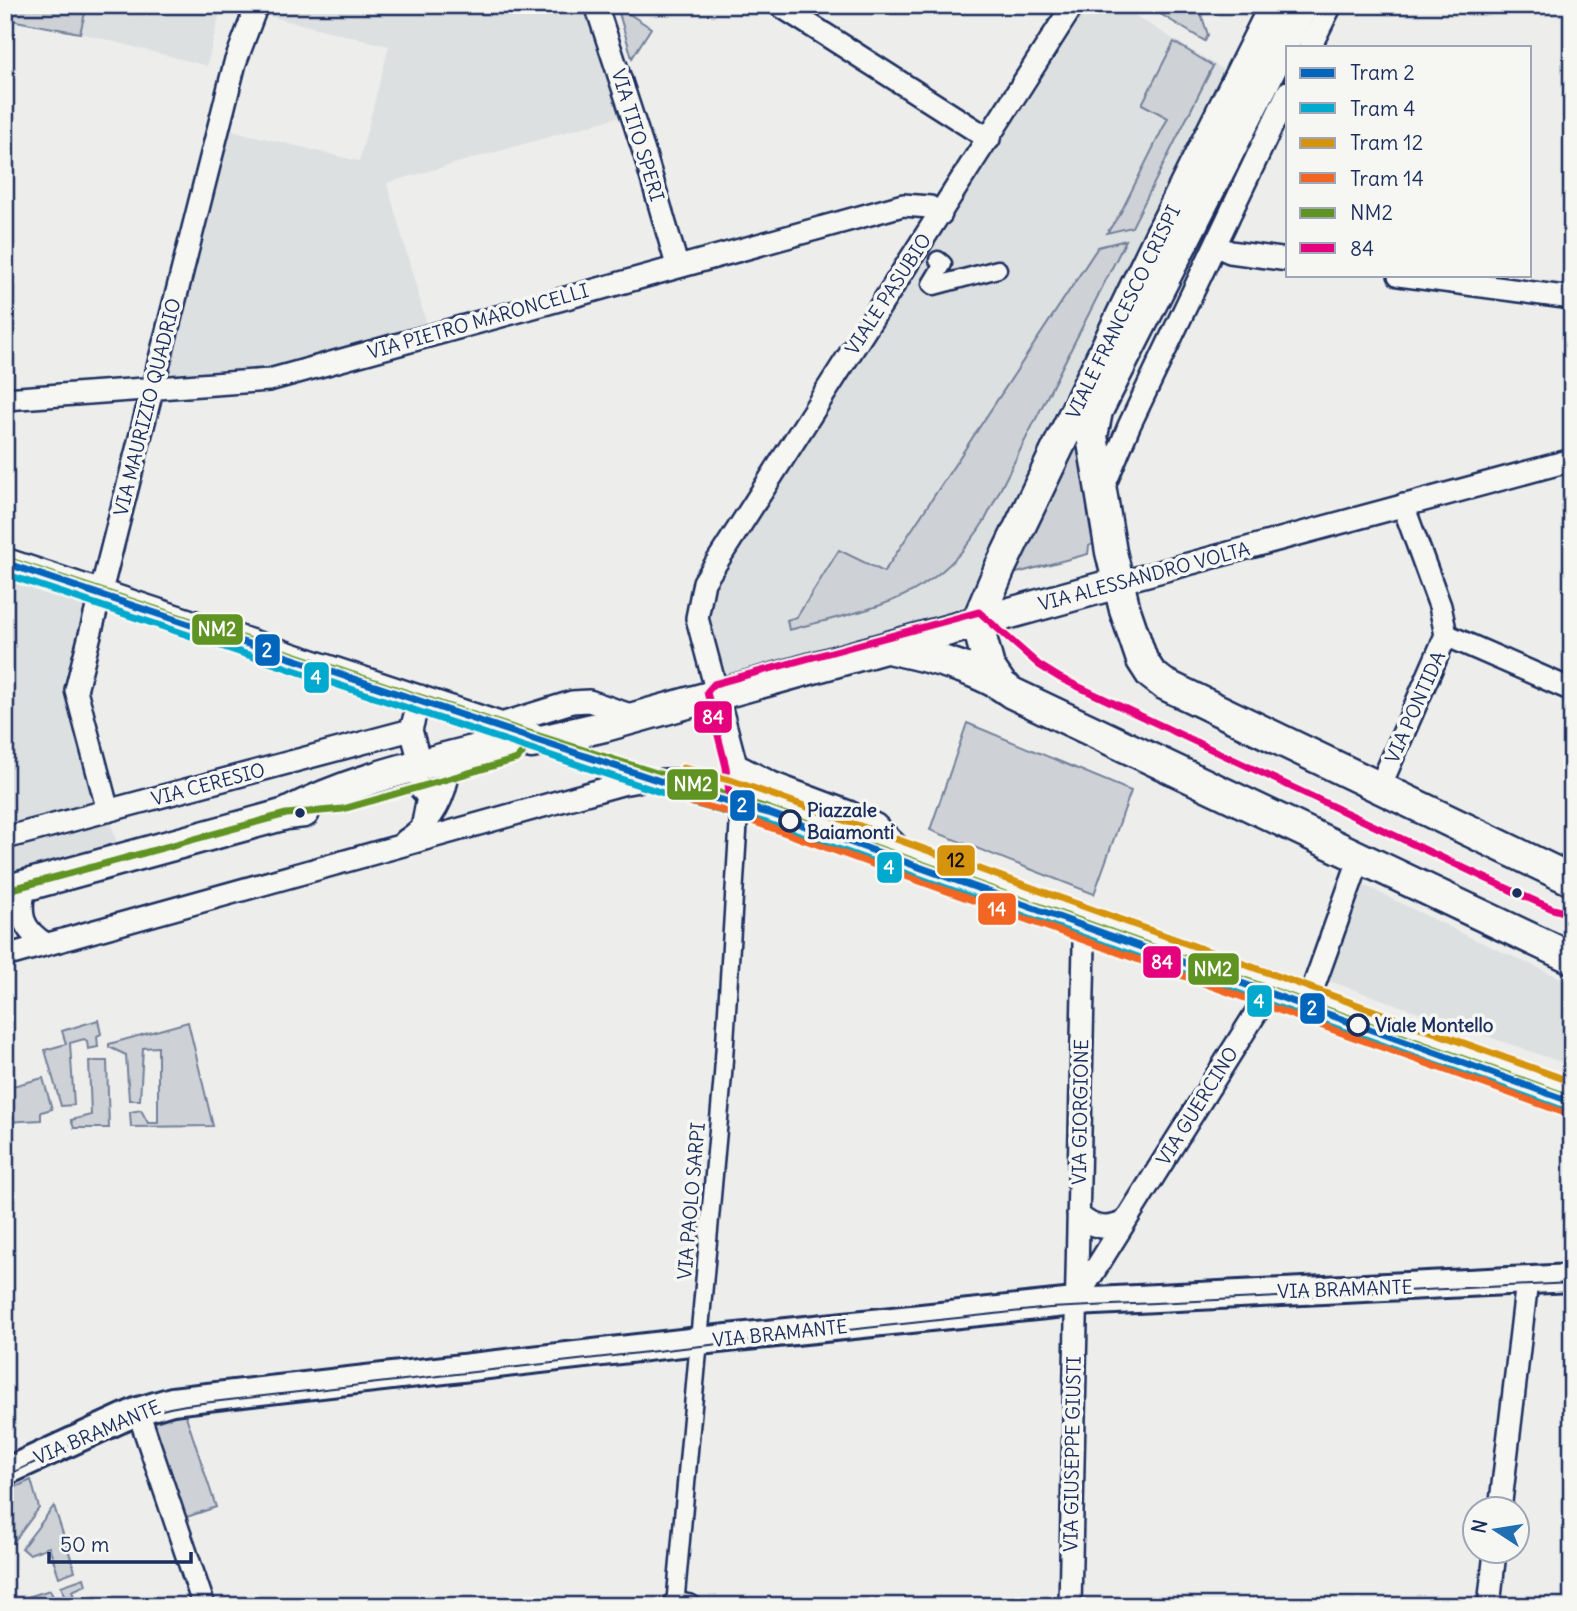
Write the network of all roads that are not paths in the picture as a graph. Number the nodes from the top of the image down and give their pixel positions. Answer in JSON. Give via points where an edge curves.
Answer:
{"nodes":[{"id":1,"x":244,"y":5,"type":"edge"},
{"id":2,"x":257,"y":5,"type":"edge"},
{"id":3,"x":596,"y":5,"type":"edge"},
{"id":4,"x":779,"y":5,"type":"edge"},
{"id":5,"x":1073,"y":5,"type":"edge"},
{"id":6,"x":1275,"y":5,"type":"edge"},
{"id":7,"x":1303,"y":5,"type":"edge"},
{"id":8,"x":1331,"y":5,"type":"edge"},
{"id":9,"x":1310,"y":46,"type":"edge"},
{"id":10,"x":234,"y":63,"type":"junction"},
{"id":11,"x":1286,"y":96,"type":"edge"},
{"id":12,"x":989,"y":139,"type":"junction"},
{"id":13,"x":941,"y":214,"type":"junction"},
{"id":14,"x":1217,"y":246,"type":"junction"},
{"id":15,"x":938,"y":260,"type":"dead end"},
{"id":16,"x":1286,"y":260,"type":"edge"},
{"id":17,"x":677,"y":265,"type":"junction"},
{"id":18,"x":998,"y":269,"type":"dead end"},
{"id":19,"x":1407,"y":276,"type":"edge"},
{"id":20,"x":1572,"y":298,"type":"edge"},
{"id":21,"x":152,"y":388,"type":"junction"},
{"id":22,"x":5,"y":399,"type":"edge"},
{"id":23,"x":1572,"y":460,"type":"edge"},
{"id":24,"x":1101,"y":493,"type":"junction"},
{"id":25,"x":1403,"y":505,"type":"junction"},
{"id":26,"x":5,"y":559,"type":"edge"},
{"id":27,"x":1118,"y":583,"type":"junction"},
{"id":28,"x":101,"y":590,"type":"junction"},
{"id":29,"x":977,"y":622,"type":"junction"},
{"id":30,"x":1446,"y":635,"type":"junction"},
{"id":31,"x":888,"y":648,"type":"junction"},
{"id":32,"x":1000,"y":683,"type":"junction"},
{"id":33,"x":1572,"y":690,"type":"edge"},
{"id":34,"x":717,"y":694,"type":"junction"},
{"id":35,"x":420,"y":696,"type":"junction"},
{"id":36,"x":636,"y":717,"type":"junction"},
{"id":37,"x":501,"y":724,"type":"junction"},
{"id":38,"x":411,"y":730,"type":"junction"},
{"id":39,"x":540,"y":741,"type":"junction"},
{"id":40,"x":736,"y":765,"type":"junction"},
{"id":41,"x":422,"y":776,"type":"junction"},
{"id":42,"x":1379,"y":789,"type":"junction"},
{"id":43,"x":740,"y":800,"type":"junction"},
{"id":44,"x":108,"y":811,"type":"junction"},
{"id":45,"x":420,"y":836,"type":"junction"},
{"id":46,"x":5,"y":838,"type":"edge"},
{"id":47,"x":1360,"y":856,"type":"junction"},
{"id":48,"x":914,"y":862,"type":"junction"},
{"id":49,"x":1572,"y":880,"type":"edge"},
{"id":50,"x":15,"y":889,"type":"edge"},
{"id":51,"x":1091,"y":924,"type":"junction"},
{"id":52,"x":46,"y":944,"type":"junction"},
{"id":53,"x":5,"y":956,"type":"edge"},
{"id":54,"x":1572,"y":958,"type":"edge"},
{"id":55,"x":1271,"y":989,"type":"junction"},
{"id":56,"x":1308,"y":1002,"type":"junction"},
{"id":57,"x":1572,"y":1098,"type":"edge"},
{"id":58,"x":1078,"y":1214,"type":"junction"},
{"id":59,"x":1124,"y":1222,"type":"junction"},
{"id":60,"x":1572,"y":1278,"type":"edge"},
{"id":61,"x":1527,"y":1281,"type":"junction"},
{"id":62,"x":1075,"y":1302,"type":"junction"},
{"id":63,"x":699,"y":1341,"type":"junction"},
{"id":64,"x":138,"y":1411,"type":"junction"},
{"id":65,"x":5,"y":1472,"type":"edge"},
{"id":66,"x":1502,"y":1496,"type":"edge"},
{"id":67,"x":1493,"y":1566,"type":"edge"},
{"id":68,"x":680,"y":1605,"type":"edge"},
{"id":69,"x":204,"y":1606,"type":"edge"},
{"id":70,"x":1070,"y":1606,"type":"edge"},
{"id":71,"x":1489,"y":1606,"type":"edge"}],
"edges":[{"from":1,"to":10,"type":"street"},
{"from":2,"to":10,"type":"street","name":"VIA MAURIZIO QUADRIO"},
{"from":3,"to":17,"type":"street","name":"VIA TITO SPERI"},
{"from":4,"to":12,"type":"street"},
{"from":5,"to":12,"type":"street","name":"VIALE PASUBIO"},
{"from":6,"to":29,"type":"main road","name":"VIALE FRANCESCO CRISPI"},
{"from":7,"to":24,"type":"main road","name":"VIALE FRANCESCO CRISPI","via":[[1097,411],[1092,436]]},
{"from":8,"to":9,"type":"street"},
{"from":10,"to":21,"type":"street","name":"VIA MAURIZIO QUADRIO"},
{"from":11,"to":14,"type":"street"},
{"from":12,"to":13,"type":"street","name":"VIALE PASUBIO"},
{"from":13,"to":17,"type":"street","name":"VIA PIETRO MARONCELLI","via":[[930,207],[903,205]]},
{"from":13,"to":34,"type":"street","name":"VIALE PASUBIO","via":[[704,582],[697,618]]},
{"from":14,"to":16,"type":"street"},
{"from":14,"to":24,"type":"street"},
{"from":15,"to":18,"type":"street","via":[[943,264],[931,284],[934,286]]},
{"from":17,"to":21,"type":"street","name":"VIA PIETRO MARONCELLI","via":[[269,380]]},
{"from":19,"to":20,"type":"street"},
{"from":21,"to":22,"type":"street","name":"VIA PIETRO MARONCELLI"},
{"from":21,"to":28,"type":"street","name":"VIA MAURIZIO QUADRIO"},
{"from":23,"to":25,"type":"street","name":"VIA ALESSANDRO VOLTA"},
{"from":24,"to":27,"type":"main road","name":"VIALE FRANCESCO CRISPI"},
{"from":25,"to":27,"type":"street","name":"VIA ALESSANDRO VOLTA"},
{"from":25,"to":30,"type":"street","name":"VIA PONTIDA"},
{"from":26,"to":28,"type":"street"},
{"from":27,"to":29,"type":"main road","name":"VIA ALESSANDRO VOLTA"},
{"from":27,"to":42,"type":"main road","name":"VIALE FRANCESCO CRISPI","via":[[1136,646],[1151,674],[1182,694]]},
{"from":28,"to":35,"type":"street"},
{"from":28,"to":44,"type":"street","name":"VIA MAURIZIO QUADRIO","via":[[76,690]]},
{"from":29,"to":31,"type":"main road","name":"VIA ALESSANDRO VOLTA"},
{"from":29,"to":32,"type":"main road","via":[[989,667]]},
{"from":30,"to":33,"type":"street"},
{"from":30,"to":42,"type":"street","name":"VIA PONTIDA"},
{"from":31,"to":32,"type":"main road","via":[[929,656]]},
{"from":31,"to":34,"type":"main road","name":"VIA ALESSANDRO VOLTA"},
{"from":32,"to":47,"type":"main road","via":[[1012,693]]},
{"from":34,"to":36,"type":"main road","name":"VIA ALESSANDRO VOLTA"},
{"from":34,"to":40,"type":"street"},
{"from":35,"to":37,"type":"street"},
{"from":35,"to":38,"type":"street"},
{"from":36,"to":37,"type":"street","via":[[583,701]]},
{"from":36,"to":39,"type":"main road","name":"VIA ALESSANDRO VOLTA"},
{"from":37,"to":39,"type":"street"},
{"from":38,"to":41,"type":"street"},
{"from":38,"to":44,"type":"street","name":"VIA CERESIO"},
{"from":39,"to":41,"type":"main road","name":"VIA ALESSANDRO VOLTA","via":[[515,740]]},
{"from":40,"to":43,"type":"street"},
{"from":40,"to":48,"type":"street","via":[[876,825]]},
{"from":41,"to":45,"type":"street","via":[[428,803]]},
{"from":41,"to":50,"type":"main road","via":[[343,810],[286,814]]},
{"from":42,"to":49,"type":"main road","name":"VIALE FRANCESCO CRISPI"},
{"from":43,"to":45,"type":"street","via":[[674,780],[644,780]]},
{"from":43,"to":48,"type":"street"},
{"from":43,"to":63,"type":"street","name":"VIA PAOLO SARPI","via":[[723,1075]]},
{"from":44,"to":46,"type":"street","name":"VIA CERESIO"},
{"from":45,"to":52,"type":"street","via":[[391,849]]},
{"from":47,"to":54,"type":"main road"},
{"from":47,"to":56,"type":"street"},
{"from":48,"to":51,"type":"street"},
{"from":50,"to":52,"type":"street","via":[[25,926]]},
{"from":51,"to":55,"type":"street"},
{"from":51,"to":58,"type":"street","name":"VIA GIORGIONE","via":[[1084,944]]},
{"from":52,"to":53,"type":"street"},
{"from":55,"to":56,"type":"street"},
{"from":55,"to":59,"type":"street","name":"VIA GUERCINO"},
{"from":56,"to":57,"type":"street"},
{"from":58,"to":59,"type":"street","via":[[1099,1227]]},
{"from":58,"to":62,"type":"street","name":"VIA GIORGIONE"},
{"from":59,"to":62,"type":"street","name":"VIA GUERCINO"},
{"from":60,"to":61,"type":"street","name":"VIA BRAMANTE"},
{"from":61,"to":62,"type":"street","name":"VIA BRAMANTE"},
{"from":61,"to":66,"type":"street"},
{"from":62,"to":63,"type":"street","name":"VIA BRAMANTE"},
{"from":62,"to":70,"type":"street","name":"VIA GIUSEPPE GIUSTI"},
{"from":63,"to":64,"type":"street","name":"VIA BRAMANTE","via":[[172,1401]]},
{"from":63,"to":68,"type":"street","name":"VIA PAOLO SARPI"},
{"from":64,"to":65,"type":"street","name":"VIA BRAMANTE"},
{"from":64,"to":69,"type":"street"},
{"from":67,"to":71,"type":"street"}]}
